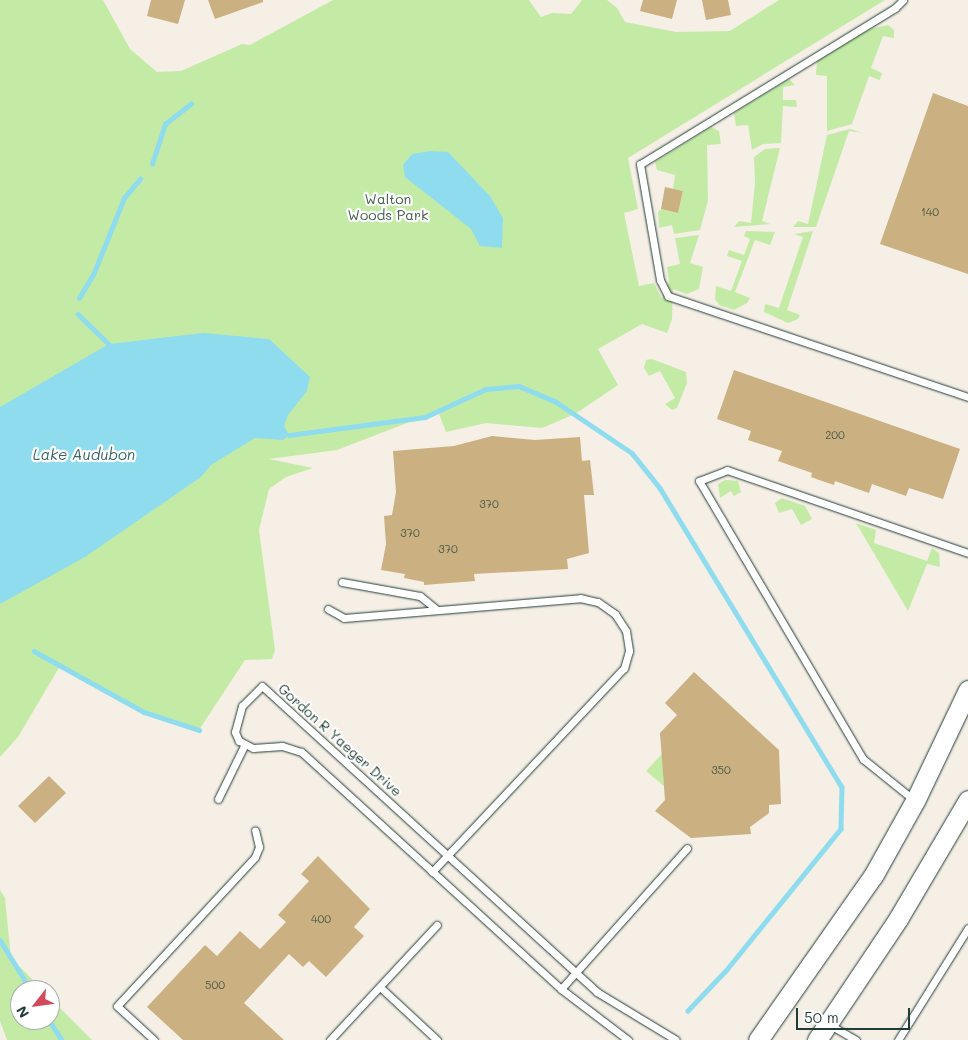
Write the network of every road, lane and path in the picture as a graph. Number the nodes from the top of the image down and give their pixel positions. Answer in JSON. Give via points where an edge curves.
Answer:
{"nodes":[{"id":1,"x":903,"y":0,"type":"edge"},
{"id":2,"x":968,"y":397,"type":"edge"},
{"id":3,"x":968,"y":553,"type":"edge"},
{"id":4,"x":342,"y":582,"type":"dead end"},
{"id":5,"x":328,"y":609,"type":"dead end"},
{"id":6,"x":437,"y":610,"type":"junction"},
{"id":7,"x":968,"y":690,"type":"edge"},
{"id":8,"x":244,"y":746,"type":"junction"},
{"id":9,"x":218,"y":799,"type":"dead end"},
{"id":10,"x":968,"y":800,"type":"edge"},
{"id":11,"x":916,"y":801,"type":"junction"},
{"id":12,"x":255,"y":830,"type":"dead end"},
{"id":13,"x":687,"y":848,"type":"dead end"},
{"id":14,"x":448,"y":854,"type":"junction"},
{"id":15,"x":432,"y":872,"type":"junction"},
{"id":16,"x":437,"y":926,"type":"dead end"},
{"id":17,"x":968,"y":928,"type":"edge"},
{"id":18,"x":576,"y":973,"type":"junction"},
{"id":19,"x":380,"y":987,"type":"junction"},
{"id":20,"x":561,"y":989,"type":"junction"},
{"id":21,"x":830,"y":1025,"type":"junction"},
{"id":22,"x":154,"y":1040,"type":"edge"},
{"id":23,"x":330,"y":1040,"type":"edge"},
{"id":24,"x":437,"y":1040,"type":"edge"},
{"id":25,"x":628,"y":1040,"type":"edge"},
{"id":26,"x":676,"y":1040,"type":"edge"},
{"id":27,"x":758,"y":1040,"type":"edge"},
{"id":28,"x":817,"y":1040,"type":"edge"},
{"id":29,"x":856,"y":1040,"type":"edge"},
{"id":30,"x":898,"y":1040,"type":"edge"}],
"edges":[{"from":1,"to":2,"type":"lane","via":[[896,8],[640,164],[660,280],[668,296]]},
{"from":3,"to":11,"type":"lane","via":[[727,470],[699,481],[863,759]]},
{"from":4,"to":6,"type":"lane","via":[[420,596]]},
{"from":5,"to":6,"type":"lane","via":[[344,618]]},
{"from":6,"to":14,"type":"lane","via":[[580,598],[598,602],[615,614],[626,631],[629,651],[624,668]]},
{"from":7,"to":11,"type":"main road"},
{"from":8,"to":9,"type":"lane"},
{"from":8,"to":14,"type":"lane","name":"Gordon R Yaeger Drive","via":[[235,732],[238,715],[242,706],[262,686]]},
{"from":8,"to":15,"type":"lane","via":[[264,749],[282,746],[301,752]]},
{"from":10,"to":21,"type":"main road"},
{"from":11,"to":27,"type":"main road","via":[[873,876]]},
{"from":12,"to":22,"type":"lane","via":[[259,847],[255,857],[117,1006]]},
{"from":13,"to":18,"type":"lane"},
{"from":14,"to":15,"type":"lane"},
{"from":14,"to":18,"type":"lane","name":"Gordon R Yaeger Drive"},
{"from":15,"to":20,"type":"lane"},
{"from":16,"to":19,"type":"lane"},
{"from":17,"to":30,"type":"lane"},
{"from":18,"to":20,"type":"lane"},
{"from":18,"to":26,"type":"lane","name":"Gordon R Yaeger Drive","via":[[597,992]]},
{"from":19,"to":23,"type":"lane"},
{"from":19,"to":24,"type":"lane"},
{"from":20,"to":25,"type":"lane"},
{"from":21,"to":28,"type":"main road"},
{"from":21,"to":29,"type":"lane"}]}
